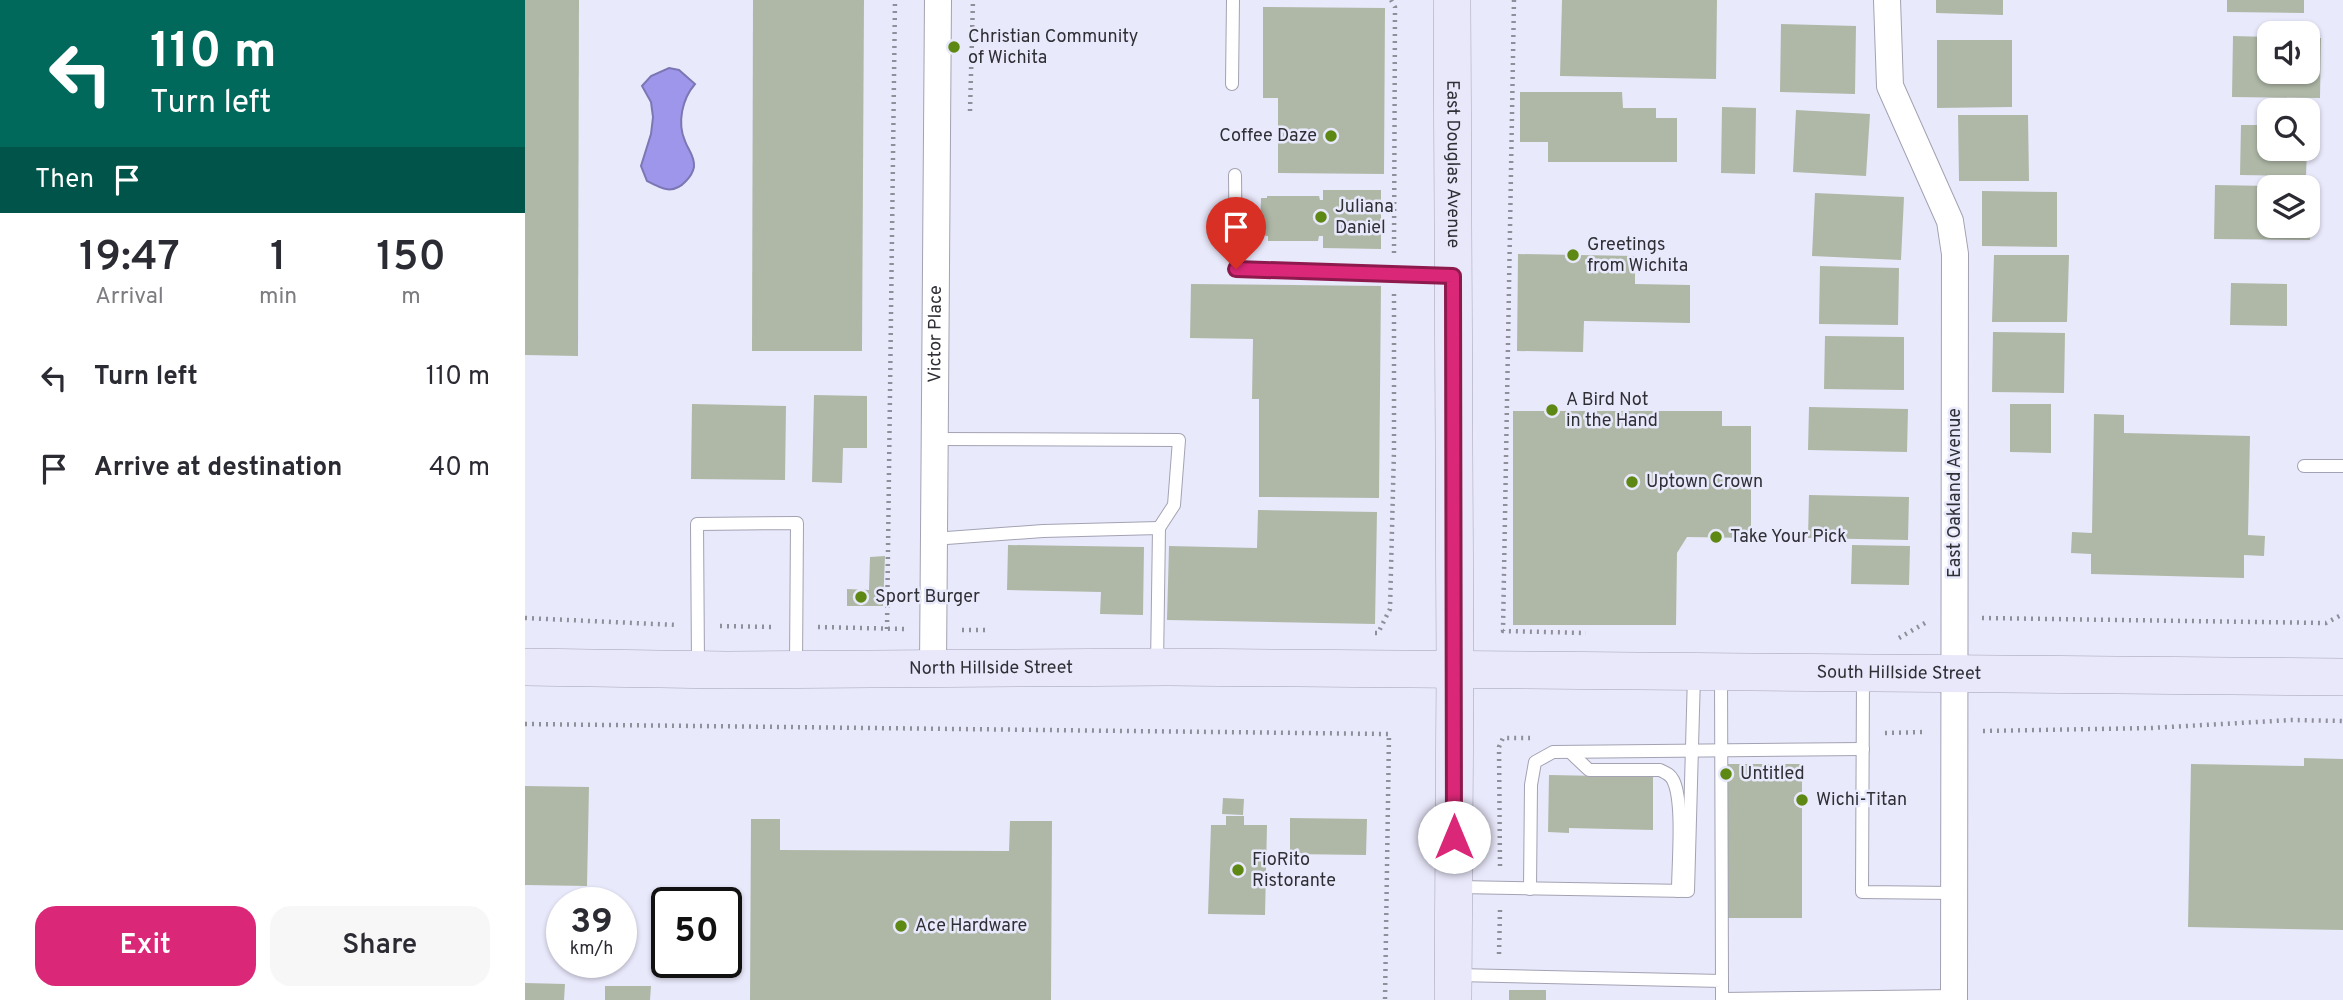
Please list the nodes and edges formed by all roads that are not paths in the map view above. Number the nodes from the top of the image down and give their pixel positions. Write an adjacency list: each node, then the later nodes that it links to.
1 (938, 0): 8 (street, Victor Place)
2 (1233, 0): 5 (lane)
3 (1452, 0): 7 (main road, East Douglas Avenue)
4 (1887, 0): 21 (street, East Oakland Avenue)
5 (1231, 84)
6 (1235, 176): 7 (lane)
7 (1453, 276): 18 (main road, East Douglas Avenue)
8 (935, 439): 11 (lane); 12 (street, Victor Place)
9 (2304, 466): 10 (lane)
10 (2343, 466)
11 (1159, 528): 12 (lane); 14 (lane)
12 (933, 539): 15 (street, Victor Place)
13 (525, 667): 16 (main road, North Hillside Street)
14 (1157, 667): 15 (main road, North Hillside Street); 18 (main road, North Hillside Street)
15 (933, 668): 17 (main road, North Hillside Street)
16 (698, 669): 17 (main road, North Hillside Street); 17 (lane)
17 (796, 669)
18 (1455, 670): 19 (main road, South Hillside Street); 27 (main road, East Douglas Avenue)
19 (1708, 672): 20 (main road, South Hillside Street); 24 (lane); 26 (lane)
20 (1863, 673): 21 (main road, South Hillside Street); 23 (lane)
21 (1954, 673): 22 (main road, South Hillside Street); 30 (street, East Oakland Avenue)
22 (2343, 677)
23 (1863, 749): 24 (lane); 30 (lane)
24 (1722, 750): 26 (lane); 31 (lane)
25 (1570, 752): 26 (lane); 28 (lane); 29 (lane)
26 (1692, 752): 29 (lane)
27 (1454, 887): 28 (lane); 32 (main road, East Douglas Avenue)
28 (1530, 889): 29 (lane)
29 (1678, 891)
30 (1954, 893): 33 (street, East Oakland Avenue)
31 (1722, 981): 32 (lane); 34 (lane)
32 (1453, 987)
33 (1954, 998): 34 (lane)
34 (1722, 999)

